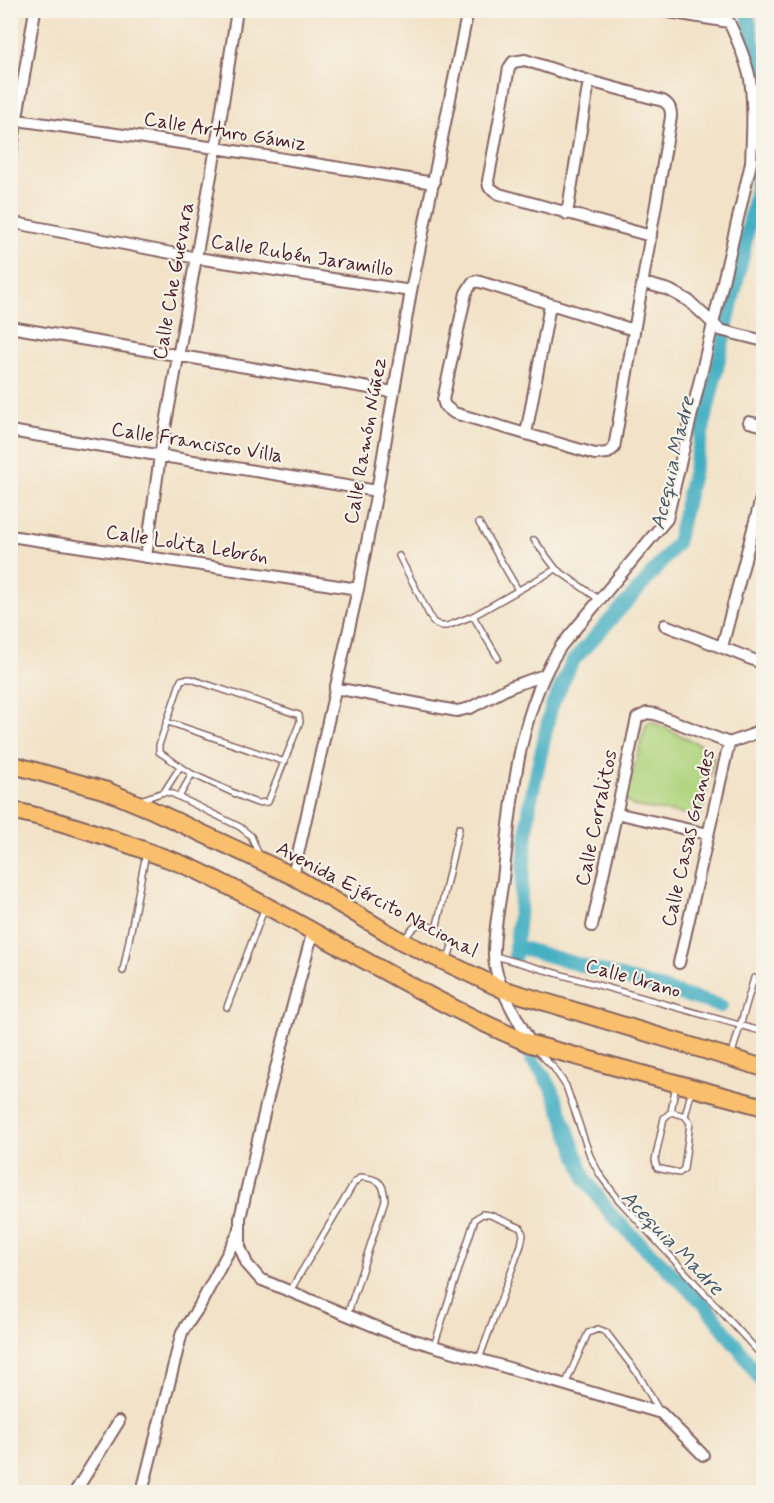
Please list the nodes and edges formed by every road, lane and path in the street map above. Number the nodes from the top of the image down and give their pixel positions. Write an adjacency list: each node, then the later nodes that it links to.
1 (35, 10): 6 (street)
2 (237, 10): 7 (street, Calle Che Guevara)
3 (468, 10): 9 (street, Calle Ramón Núñez)
4 (657, 10): 18 (street)
5 (589, 81): 10 (street); 10 (street); 12 (street)
6 (13, 119): 7 (street, Calle Arturo Gámiz); 8 (street)
7 (216, 148): 9 (street, Calle Arturo Gámiz); 13 (street, Calle Che Guevara)
8 (10, 159)
9 (434, 183): 15 (street, Calle Ramón Núñez)
10 (567, 213): 12 (street)
11 (10, 222): 13 (street, Calle Rubén Jaramillo)
12 (651, 236): 14 (street)
13 (197, 258): 15 (street, Calle Rubén Jaramillo); 21 (street, Calle Che Guevara)
14 (644, 283): 18 (street); 19 (street)
15 (411, 291): 22 (street, Calle Ramón Núñez)
16 (550, 305): 19 (street); 26 (street); 26 (street)
17 (10, 327): 21 (street)
18 (717, 328): 20 (street); 39 (street)
19 (634, 330): 26 (street)
20 (764, 341)
21 (178, 355): 22 (street); 27 (street, Calle Che Guevara)
22 (393, 392): 29 (street, Calle Ramón Núñez)
23 (749, 422): 24 (street)
24 (764, 426)
25 (10, 431): 27 (street, Calle Francisco Villa)
26 (526, 434)
27 (160, 456): 29 (street, Calle Francisco Villa); 35 (street, Calle Che Guevara)
28 (764, 487): 30 (street)
29 (377, 491): 37 (street, Calle Ramón Núñez)
30 (761, 508): 42 (street)
31 (479, 523): 38 (lane)
32 (10, 536): 35 (street, Calle Lolita Lebrón)
33 (534, 540): 36 (lane)
34 (399, 556): 40 (lane)
35 (146, 557): 37 (street, Calle Lolita Lebrón)
36 (556, 569): 38 (lane); 39 (lane)
37 (358, 589): 46 (street, Calle Ramón Núñez)
38 (518, 590): 40 (lane)
39 (600, 600): 45 (street)
40 (473, 616): 43 (lane)
41 (664, 625): 42 (street)
42 (722, 647): 44 (street)
43 (498, 658)
44 (764, 664)
45 (544, 675): 46 (street); 71 (street)
46 (335, 688): 65 (street, Calle Ramón Núñez)
47 (168, 722): 52 (lane); 52 (lane); 54 (lane)
48 (764, 726): 49 (street, Calle Casas Grandes)
49 (751, 735): 50 (street, Calle Casas Grandes); 51 (street, Calle Casas Grandes)
50 (764, 736)
51 (729, 743): 60 (street, Calle Corralitos); 62 (street, Calle Casas Grandes)
52 (285, 762): 55 (lane)
53 (10, 764): 58 (main road, Avenida Ejército Nacional)
54 (180, 767): 55 (lane); 56 (lane)
55 (192, 774): 57 (lane)
56 (164, 792): 57 (lane); 58 (lane)
57 (179, 797): 64 (lane)
58 (133, 802): 64 (main road, Avenida Ejército Nacional)
59 (10, 810): 63 (main road)
60 (616, 813): 62 (street); 67 (street, Calle Corralitos)
61 (459, 828): 68 (lane)
62 (708, 834): 73 (street, Calle Casas Grandes)
63 (146, 851): 66 (main road); 74 (lane)
64 (262, 862): 65 (main road, Avenida Ejército Nacional)
65 (292, 876): 70 (main road, Avenida Ejército Nacional)
66 (265, 905): 69 (main road); 77 (lane)
67 (592, 926)
68 (436, 930): 70 (lane); 72 (lane)
69 (313, 931): 80 (main road); 87 (street)
70 (403, 942): 72 (main road, Avenida Ejército Nacional)
71 (494, 956): 76 (street); 78 (lane, Calle Urano)
72 (447, 963): 76 (main road, Avenida Ejército Nacional)
73 (680, 963)
74 (123, 971)
75 (754, 978): 78 (lane)
76 (502, 989): 80 (street); 81 (main road, Avenida Ejército Nacional)
77 (227, 1007)
78 (741, 1025): 79 (lane, Calle Urano); 81 (lane)
79 (764, 1032)
80 (531, 1044): 83 (main road); 91 (lane)
81 (730, 1058): 82 (main road, Avenida Ejército Nacional)
82 (764, 1068)
83 (684, 1085): 84 (main road); 85 (lane); 86 (lane)
84 (764, 1107)
85 (671, 1112): 86 (lane); 86 (lane)
86 (685, 1116)
87 (240, 1230): 88 (street); 98 (street)
88 (290, 1293): 89 (street); 89 (lane)
89 (347, 1316): 90 (street)
90 (434, 1346): 92 (street); 92 (lane)
91 (764, 1358)
92 (479, 1360): 93 (street)
93 (565, 1385): 94 (street); 94 (lane)
94 (661, 1413): 96 (street)
95 (118, 1421): 97 (street)
96 (703, 1455)
97 (78, 1492)
98 (142, 1492)

